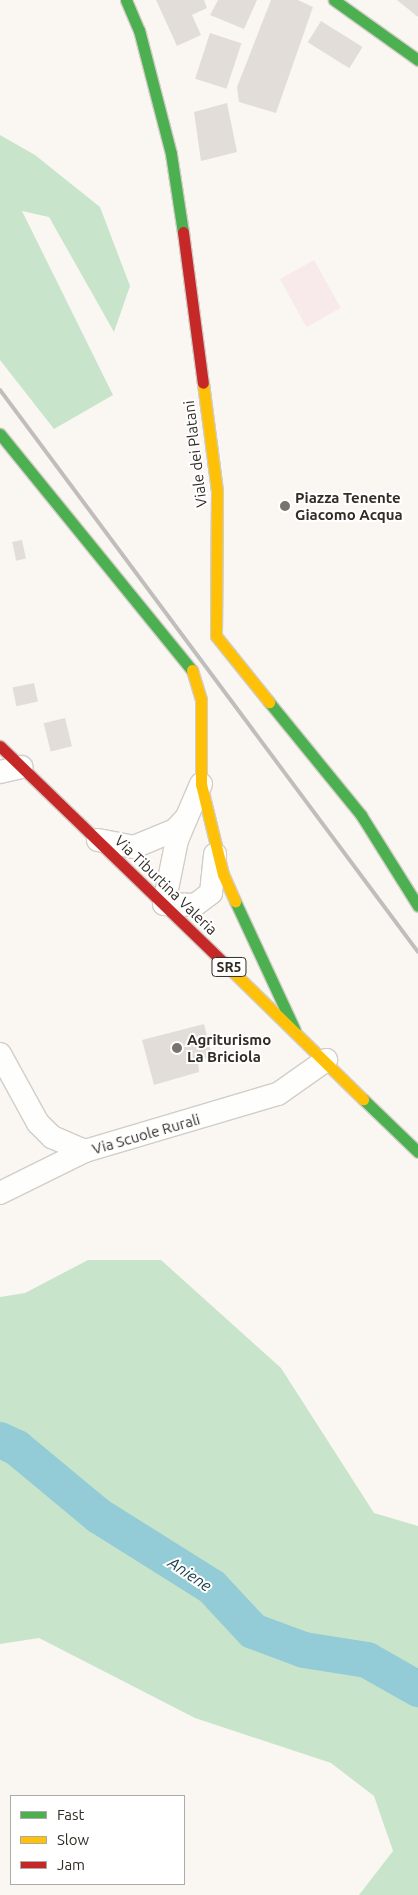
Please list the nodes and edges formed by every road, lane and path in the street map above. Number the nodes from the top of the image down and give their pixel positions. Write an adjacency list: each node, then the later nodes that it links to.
1 (126, 0): 13 (street, Viale dei Platani)
2 (334, 0): 3 (street)
3 (358, 7): 4 (street)
4 (418, 60)
5 (0, 434): 8 (street)
6 (0, 746): 7 (street, Via Tiburtina Valeria / SR5)
7 (10, 770): 10 (street, Via Tiburtina Valeria / SR5)
8 (201, 784): 9 (street); 11 (street)
9 (189, 815): 10 (street); 12 (street)
10 (98, 840): 12 (street, Via Tiburtina Valeria / SR5)
11 (215, 845): 12 (street); 14 (street)
12 (164, 904): 14 (street, Via Tiburtina Valeria / SR5)
13 (418, 906)
14 (295, 1030): 16 (street, Via Tiburtina Valeria / SR5)
15 (0, 1054): 17 (street, Via Scuole Rurali)
16 (326, 1060): 17 (street, Via Scuole Rurali); 18 (street, Via Tiburtina Valeria / SR5)
17 (85, 1151): 19 (street)
18 (418, 1152)
19 (0, 1194)

